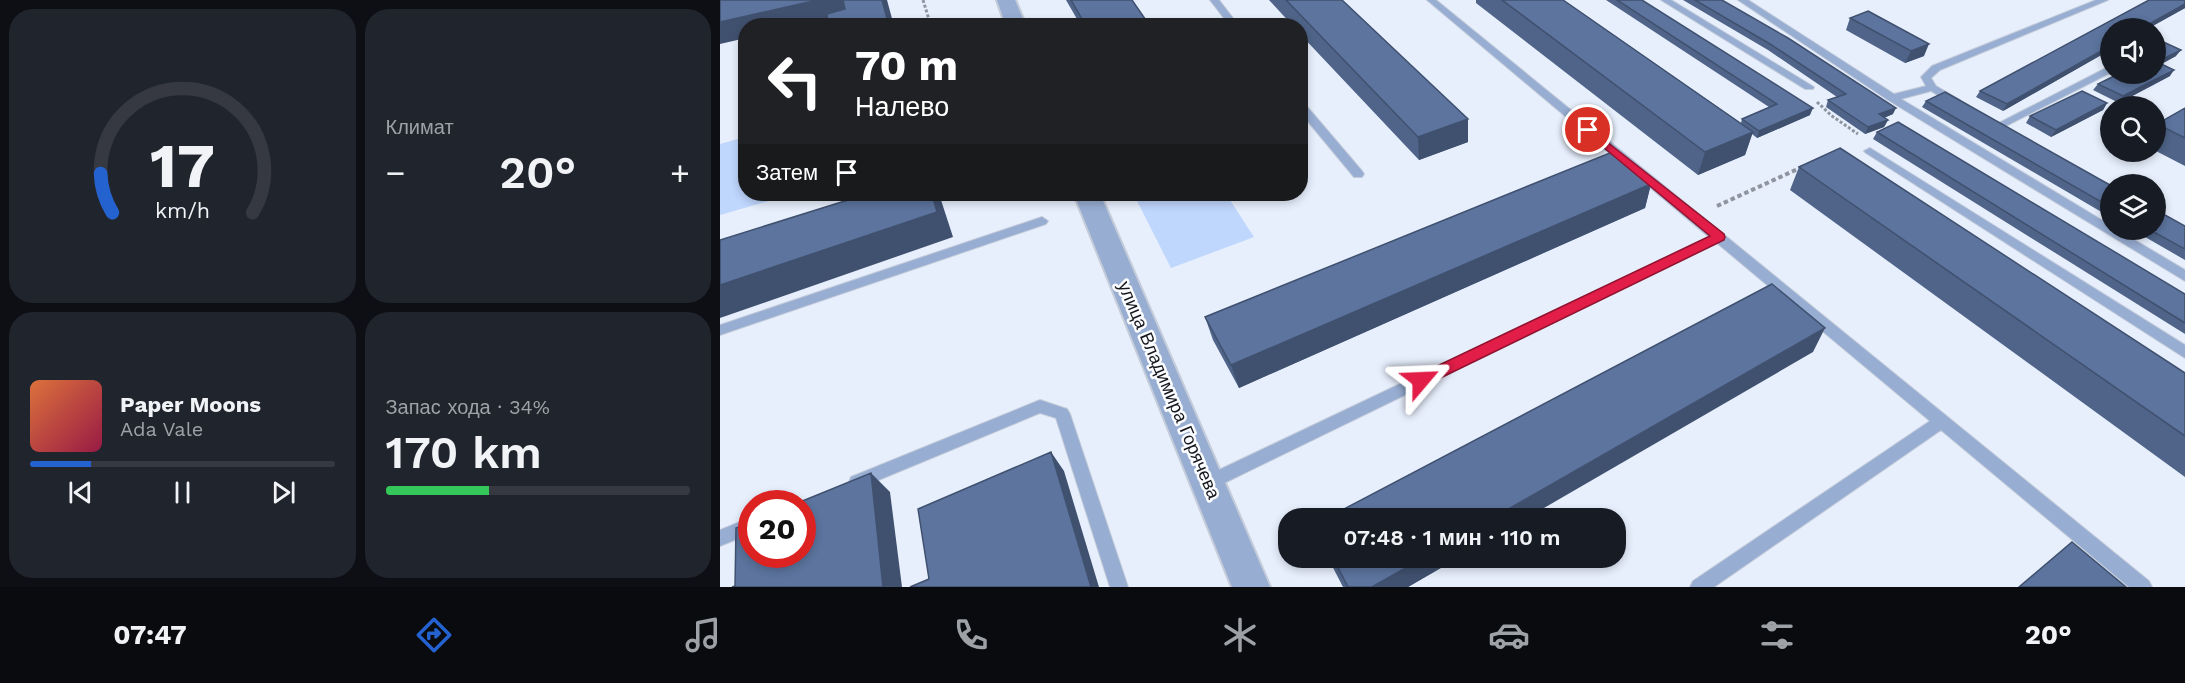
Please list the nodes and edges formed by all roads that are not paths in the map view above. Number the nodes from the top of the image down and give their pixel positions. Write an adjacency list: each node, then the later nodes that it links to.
1 (1006, 0): 7 (street)
2 (1214, 0): 8 (lane)
3 (1431, 0): 20 (lane)
4 (1665, 0): 10 (lane)
5 (1742, 0): 12 (lane)
6 (2104, 0): 11 (lane)
7 (1013, 18)
8 (1229, 18)
9 (2100, 74): 15 (lane)
10 (1809, 87)
11 (1932, 88): 12 (lane); 13 (lane)
12 (1892, 98): 21 (lane)
13 (1970, 110)
14 (1308, 115): 17 (lane)
15 (1998, 126)
16 (1870, 151): 23 (lane)
17 (1358, 174)
18 (1090, 201): 25 (street, улица Владимира Горячева)
19 (1042, 221): 22 (lane)
20 (1719, 237): 24 (lane); 25 (lane)
21 (2185, 276)
22 (720, 330)
23 (2185, 352)
24 (1942, 421): 31 (lane); 32 (lane)
25 (1208, 483): 29 (street, улица Владимира Горячева)
26 (846, 487): 30 (lane)
27 (738, 531): 28 (lane)
28 (720, 538)
29 (1246, 585)
30 (1119, 587)
31 (1699, 587)
32 (2143, 587)

